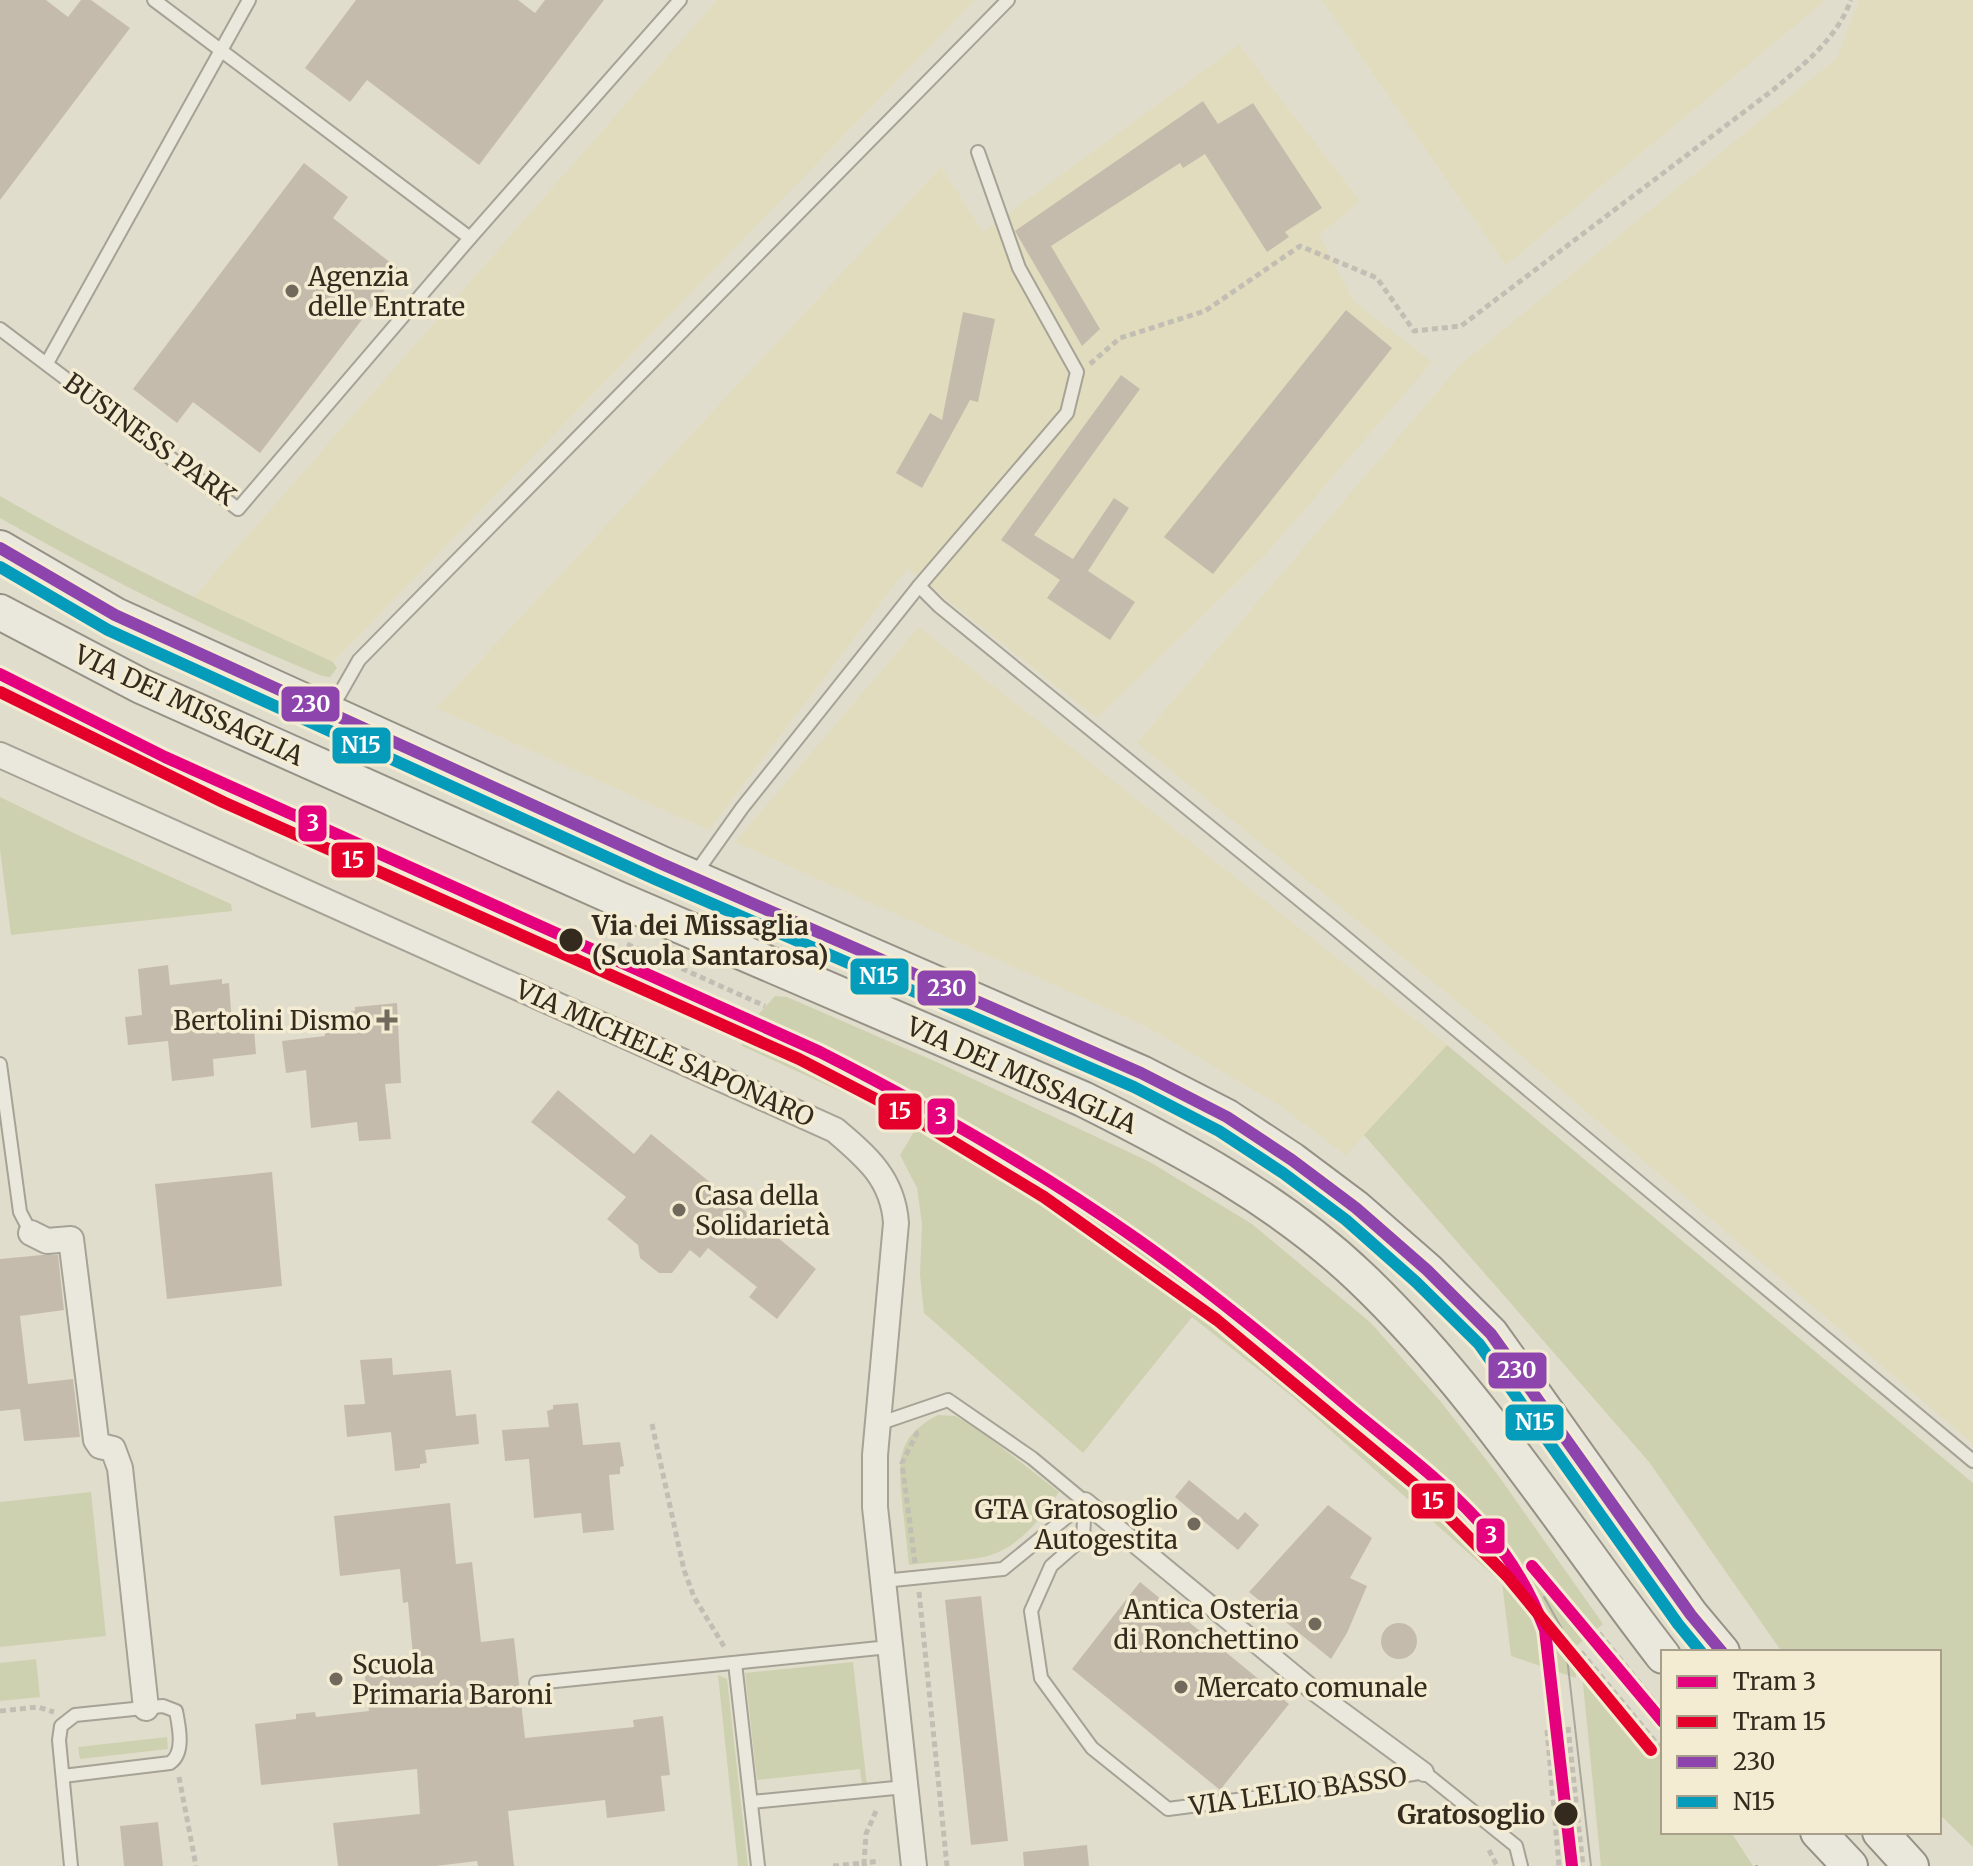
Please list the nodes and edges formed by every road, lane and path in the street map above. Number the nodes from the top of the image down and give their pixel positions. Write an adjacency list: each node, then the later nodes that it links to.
1 (154, 0): 6 (lane)
2 (249, 0): 6 (lane, BUSINESS PARK)
3 (680, 0): 8 (lane, BUSINESS PARK)
4 (1008, 0): 15 (lane)
5 (1851, 0): 11 (path)
6 (220, 51): 8 (lane); 10 (lane, BUSINESS PARK)
7 (978, 152): 11 (lane)
8 (470, 238): 10 (lane, BUSINESS PARK)
9 (0, 329): 10 (lane, BUSINESS PARK)
10 (47, 363)
11 (1077, 372): 13 (lane)
12 (0, 548): 15 (main road, VIA DEI MISSAGLIA)
13 (919, 586): 17 (lane); 27 (lane)
14 (0, 612): 36 (main road, VIA DEI MISSAGLIA)
15 (329, 713): 17 (main road, VIA DEI MISSAGLIA)
16 (0, 755): 25 (street, VIA MICHELE SAPONARO)
17 (693, 878): 33 (main road, VIA DEI MISSAGLIA)
18 (493, 911): 20 (path)
19 (627, 944): 21 (path)
20 (617, 967)
21 (765, 1006)
22 (0, 1064): 23 (lane)
23 (31, 1233): 39 (street)
24 (652, 1424): 34 (path)
25 (878, 1424): 28 (lane, VIA LELIO BASSO); 30 (street, VIA MICHELE SAPONARO)
26 (929, 1425): 29 (path)
27 (1973, 1461)
28 (1085, 1502): 29 (lane); 47 (street, VIA LELIO BASSO); 47 (lane, VIA LELIO BASSO)
29 (917, 1576): 30 (lane); 62 (path)
30 (883, 1581): 32 (street, VIA MICHELE SAPONARO)
31 (1599, 1633): 40 (path)
32 (889, 1647): 37 (lane); 49 (street, VIA MICHELE SAPONARO)
33 (1720, 1650)
34 (728, 1652)
35 (1581, 1652): 45 (path)
36 (1661, 1653)
37 (735, 1663): 38 (lane); 50 (lane)
38 (536, 1683)
39 (146, 1708): 42 (lane); 46 (lane)
40 (1661, 1710)
41 (0, 1711): 42 (path)
42 (65, 1722): 48 (lane)
43 (1568, 1727): 66 (path)
44 (1547, 1730): 65 (path)
45 (1661, 1749)
46 (170, 1763): 48 (lane); 58 (path)
47 (1424, 1772): 64 (lane, VIA LELIO BASSO)
48 (63, 1776): 57 (lane)
49 (905, 1787): 50 (lane); 61 (street, VIA MICHELE SAPONARO)
50 (751, 1802): 59 (lane)
51 (876, 1811): 56 (path)
52 (1820, 1834): 67 (main road)
53 (1882, 1834): 68 (main road)
54 (1482, 1840): 63 (path)
55 (880, 1861): 56 (path)
56 (865, 1864): 60 (path)
57 (71, 1866)
58 (196, 1866)
59 (758, 1866)
60 (833, 1866)
61 (914, 1866)
62 (947, 1866)
63 (1497, 1866)
64 (1521, 1866)
65 (1559, 1866)
66 (1583, 1866)
67 (1850, 1866)
68 (1911, 1866)

